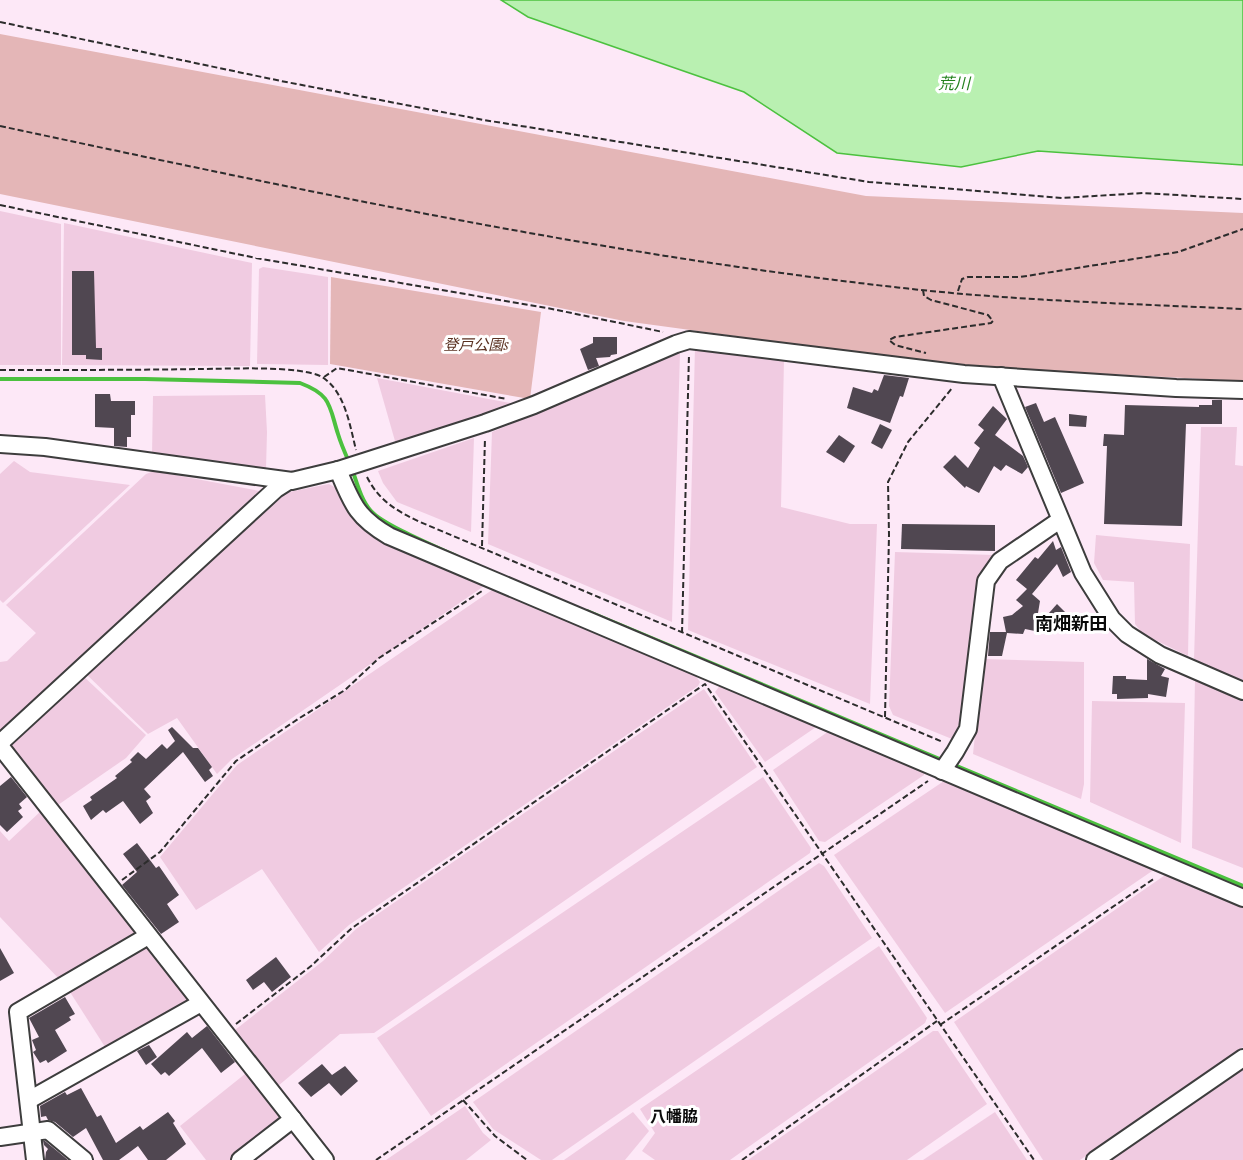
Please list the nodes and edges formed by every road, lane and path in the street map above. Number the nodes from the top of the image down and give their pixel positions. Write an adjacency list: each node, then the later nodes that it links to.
1 (0, 22): 3 (path)
2 (0, 126): 6 (path)
3 (1243, 199)
4 (0, 205): 9 (path)
5 (1243, 229): 7 (path)
6 (922, 290): 7 (path); 10 (path)
7 (957, 292): 8 (path)
8 (1243, 309)
9 (689, 340): 12 (street); 17 (street); 25 (path)
10 (930, 354)
11 (0, 370): 14 (path)
12 (964, 374): 13 (street); 27 (path)
13 (1001, 376): 15 (street); 22 (street)
14 (323, 377): 16 (path); 19 (path)
15 (1243, 390)
16 (508, 399)
17 (485, 423): 19 (street); 23 (path)
18 (0, 444): 21 (street)
19 (360, 462): 20 (street); 23 (path)
20 (338, 470): 21 (street); 24 (street)
21 (287, 482): 28 (street)
22 (1060, 520): 26 (street); 29 (street)
23 (482, 546): 25 (path)
24 (496, 582): 29 (street); 32 (path)
25 (682, 633): 27 (path)
26 (1243, 691)
27 (885, 717): 29 (path)
28 (0, 745): 32 (street)
29 (950, 759): 30 (path); 31 (street)
30 (822, 854): 36 (path); 38 (path); 41 (path)
31 (1170, 868): 33 (street); 37 (path)
32 (110, 889): 34 (street)
33 (1243, 898)
34 (148, 936): 35 (street); 40 (street)
35 (201, 1003): 38 (street); 40 (street)
36 (938, 1021): 37 (path); 51 (path)
37 (940, 1025): 52 (path)
38 (225, 1032): 42 (street)
39 (1243, 1058): 53 (street)
40 (29, 1100): 43 (street)
41 (463, 1100): 49 (path); 50 (path)
42 (293, 1119): 47 (street); 48 (street)
43 (32, 1131): 44 (street); 45 (street); 46 (street)
44 (0, 1137)
45 (35, 1160)
46 (84, 1160)
47 (240, 1160)
48 (325, 1160)
49 (376, 1160)
50 (527, 1160)
51 (742, 1160)
52 (1034, 1160)
53 (1095, 1160)

